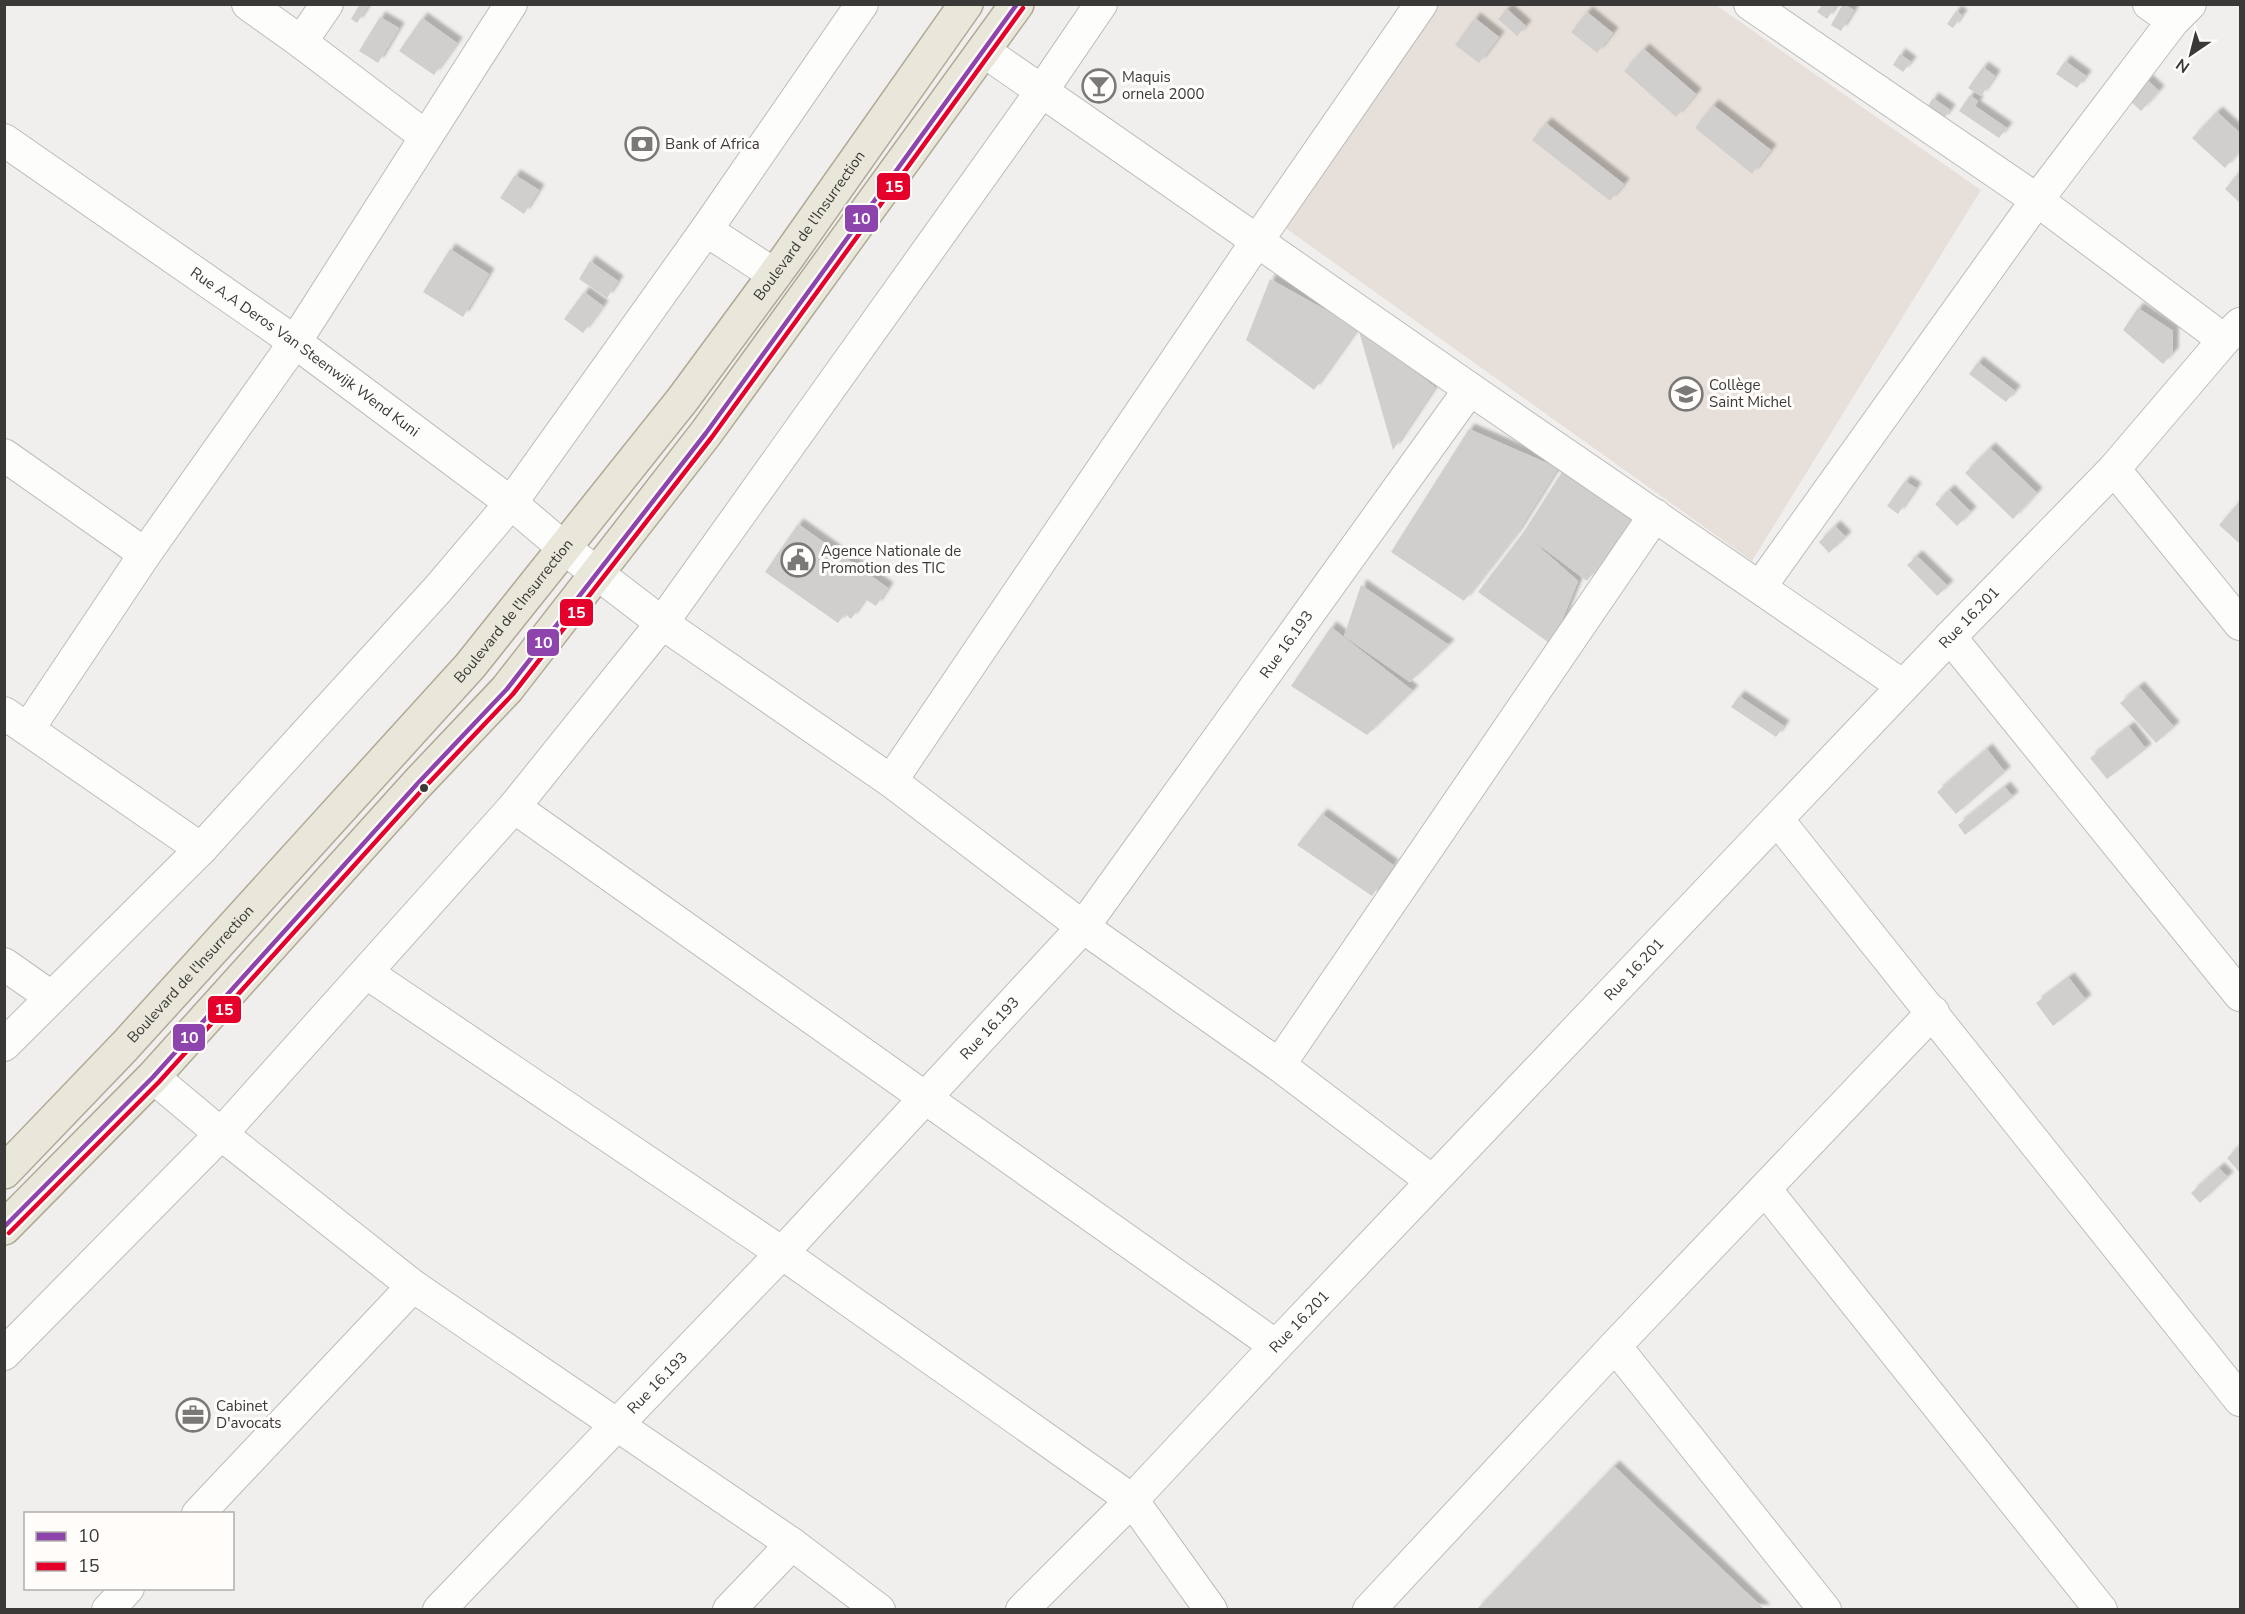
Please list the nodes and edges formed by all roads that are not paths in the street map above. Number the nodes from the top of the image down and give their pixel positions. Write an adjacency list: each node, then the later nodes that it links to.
1 (248, 4): 12 (street)
2 (300, 4): 12 (street)
3 (327, 4): 12 (street)
4 (512, 4): 15 (street)
5 (862, 4): 18 (street)
6 (966, 4): 20 (main road, Boulevard de l'Insurrection)
7 (1017, 4): 13 (main road)
8 (1101, 4): 14 (street)
9 (1421, 4): 19 (street)
10 (1750, 4): 17 (street)
11 (2171, 10): 17 (street)
12 (301, 42): 15 (street)
13 (984, 51): 14 (street); 30 (main road)
14 (1041, 92): 19 (street); 32 (street)
15 (425, 136): 22 (street)
16 (4, 140): 22 (street, Rue A.A Deros Van Steenwijk Wend Kuni)
17 (2037, 200): 21 (street); 31 (street)
18 (706, 230): 20 (street); 26 (street)
19 (1257, 241): 23 (street); 37 (street)
20 (776, 275): 28 (main road, Boulevard de l'Insurrection)
21 (2232, 332): 25 (street, Rue 16.201)
22 (296, 342): 26 (street, Rue A.A Deros Van Steenwijk Wend Kuni); 29 (street)
23 (1470, 389): 27 (street); 41 (street, Rue 16.193)
24 (4, 455): 29 (street)
25 (2114, 469): 33 (street); 34 (street, Rue 16.201)
26 (511, 503): 28 (street, Rue A.A Deros Van Steenwijk Wend Kuni); 40 (street)
27 (1656, 515): 31 (street); 48 (street)
28 (564, 548): 30 (street, Rue A.A Deros Van Steenwijk Wend Kuni); 52 (main road, Boulevard de l'Insurrection)
29 (145, 554): 36 (street)
30 (598, 573): 32 (street, Rue A.A Deros Van Steenwijk Wend Kuni); 49 (main road)
31 (1760, 587): 35 (street)
32 (662, 623): 37 (street, Rue A.A Deros Van Steenwijk Wend Kuni); 38 (street)
33 (2241, 624)
34 (1950, 637): 35 (street, Rue 16.201); 44 (street)
35 (1904, 686): 39 (street, Rue 16.201)
36 (16, 721): 40 (street)
37 (891, 781): 41 (street, Rue A.A Deros Van Steenwijk Wend Kuni)
38 (514, 807): 43 (street); 50 (street)
39 (1777, 819): 46 (street); 53 (street, Rue 16.201)
40 (201, 849): 45 (street)
41 (1083, 927): 48 (street, Rue A.A Deros Van Steenwijk Wend Kuni); 50 (street, Rue 16.193)
42 (4, 964): 45 (street)
43 (367, 973): 51 (street); 56 (street)
44 (2241, 995)
45 (51, 997): 47 (street)
46 (1933, 1012): 54 (street); 61 (street)
47 (4, 1045)
48 (1279, 1065): 53 (street, Rue A.A Deros Van Steenwijk Wend Kuni)
49 (153, 1077): 51 (street); 55 (main road)
50 (926, 1098): 56 (street, Rue 16.193); 58 (street)
51 (221, 1134): 57 (street); 60 (street)
52 (4, 1172)
53 (1432, 1181): 58 (street, Rue 16.201)
54 (1765, 1189): 59 (street); 75 (street)
55 (4, 1228)
56 (782, 1253): 62 (street, Rue 16.193); 63 (street)
57 (413, 1286): 62 (street); 64 (street)
58 (1276, 1346): 63 (street, Rue 16.201)
59 (1615, 1346): 73 (street); 74 (street)
60 (4, 1353)
61 (2241, 1400)
62 (615, 1425): 65 (street); 68 (street, Rue 16.193)
63 (1132, 1500): 71 (street, Rue 16.201); 72 (street)
64 (200, 1512)
65 (792, 1544): 69 (street); 70 (street)
66 (126, 1590): 67 (street)
67 (108, 1610)
68 (439, 1610)
69 (729, 1610)
70 (879, 1610)
71 (1023, 1610)
72 (1211, 1610)
73 (1369, 1610)
74 (1825, 1610)
75 (2101, 1610)

